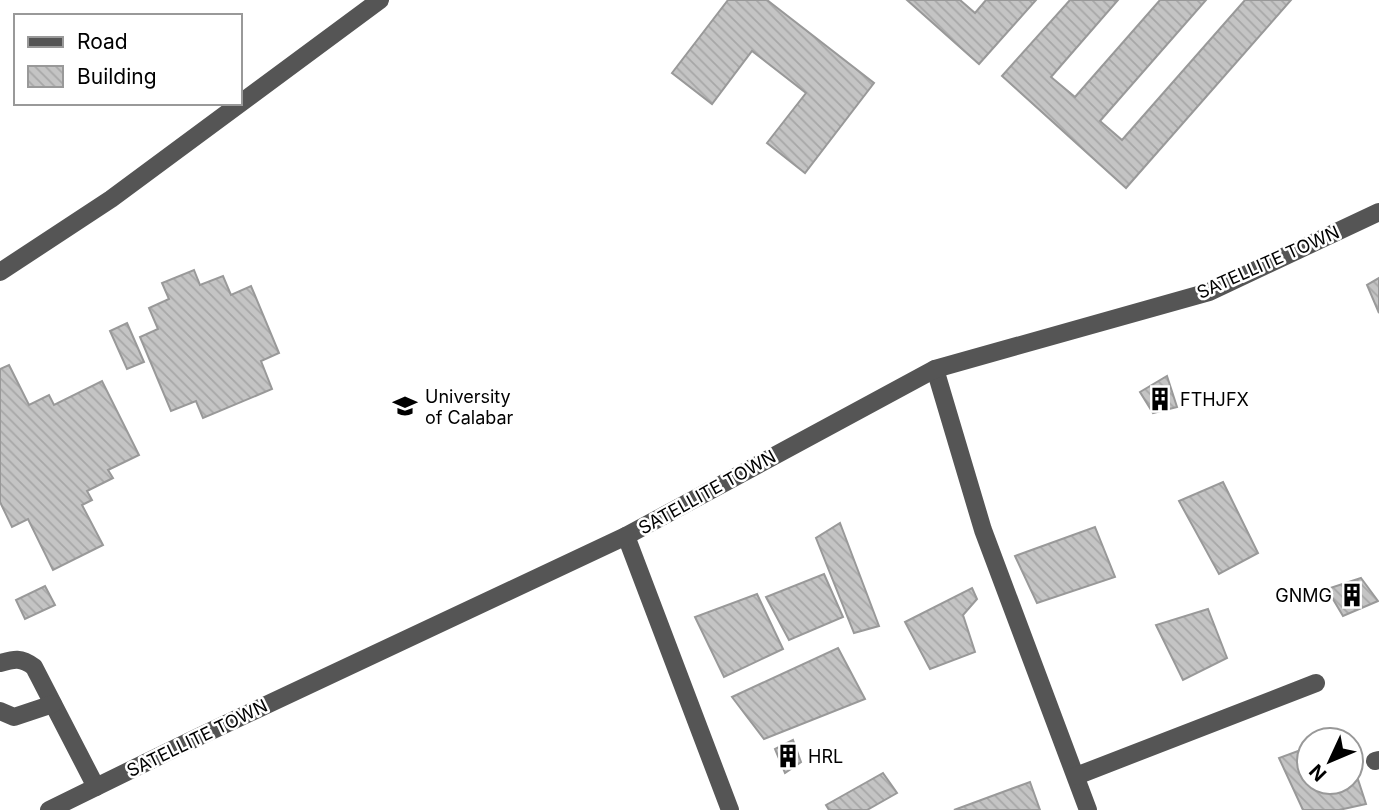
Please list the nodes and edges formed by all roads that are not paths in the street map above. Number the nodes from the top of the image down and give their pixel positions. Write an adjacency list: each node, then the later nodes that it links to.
1 (380, 0): 2 (street)
2 (242, 102)
3 (238, 105): 5 (street)
4 (1379, 212): 6 (street, SATELLITE TOWN)
5 (0, 272)
6 (935, 369): 7 (street, SATELLITE TOWN); 12 (street)
7 (626, 536): 13 (street, SATELLITE TOWN); 15 (street)
8 (0, 663): 10 (street)
9 (1316, 684): 12 (street)
10 (53, 704): 11 (street); 13 (street)
11 (0, 711)
12 (1076, 776): 16 (street)
13 (96, 787): 14 (street, SATELLITE TOWN)
14 (49, 810)
15 (730, 810)
16 (1088, 810)

